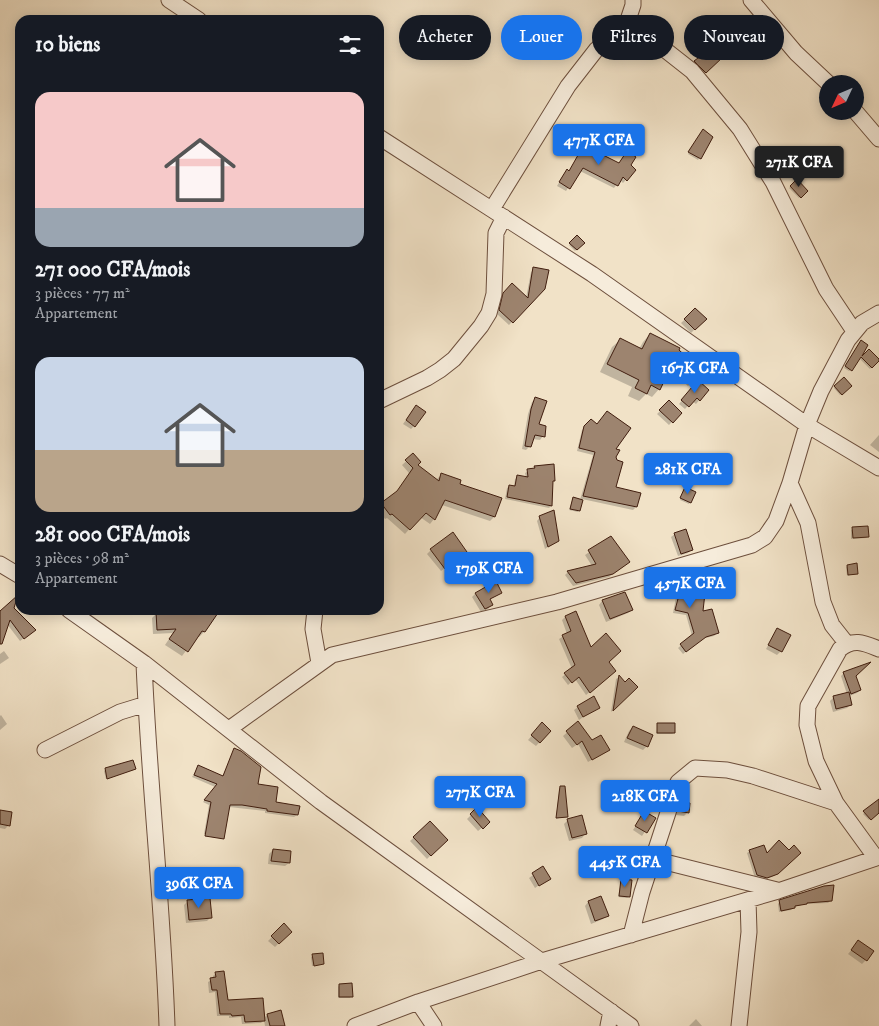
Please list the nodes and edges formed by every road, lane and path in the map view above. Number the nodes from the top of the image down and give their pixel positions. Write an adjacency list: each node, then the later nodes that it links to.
1 (169, 0): 4 (street)
2 (633, 0): 5 (street)
3 (751, 0): 8 (street)
4 (192, 15)
5 (630, 15)
6 (592, 55): 12 (street)
7 (674, 57): 14 (street)
8 (819, 75)
9 (863, 120): 10 (street)
10 (879, 139)
11 (384, 140): 12 (street)
12 (498, 213): 15 (street); 16 (street)
13 (879, 313): 14 (street)
14 (854, 331): 16 (street)
15 (384, 398)
16 (808, 425): 17 (street); 18 (street)
17 (879, 468)
18 (790, 483): 23 (street); 26 (street)
19 (0, 564): 20 (street)
20 (15, 573)
21 (76, 615): 25 (street)
22 (314, 615): 26 (street)
23 (847, 644): 24 (street); 30 (street)
24 (879, 650)
25 (144, 663): 27 (street); 28 (street)
26 (319, 663): 28 (street)
27 (146, 704): 29 (street); 39 (street)
28 (229, 729): 36 (street)
29 (45, 750)
30 (836, 803): 31 (street); 32 (street)
31 (878, 858): 33 (street)
32 (653, 859): 33 (street); 35 (street)
33 (778, 891): 34 (street)
34 (748, 900): 35 (street); 44 (street)
35 (630, 935): 36 (street)
36 (542, 961): 37 (street); 38 (street)
37 (418, 1002): 40 (street); 41 (street)
38 (611, 1010): 42 (street); 43 (street)
39 (167, 1026)
40 (356, 1026)
41 (434, 1026)
42 (608, 1026)
43 (631, 1026)
44 (738, 1026)

